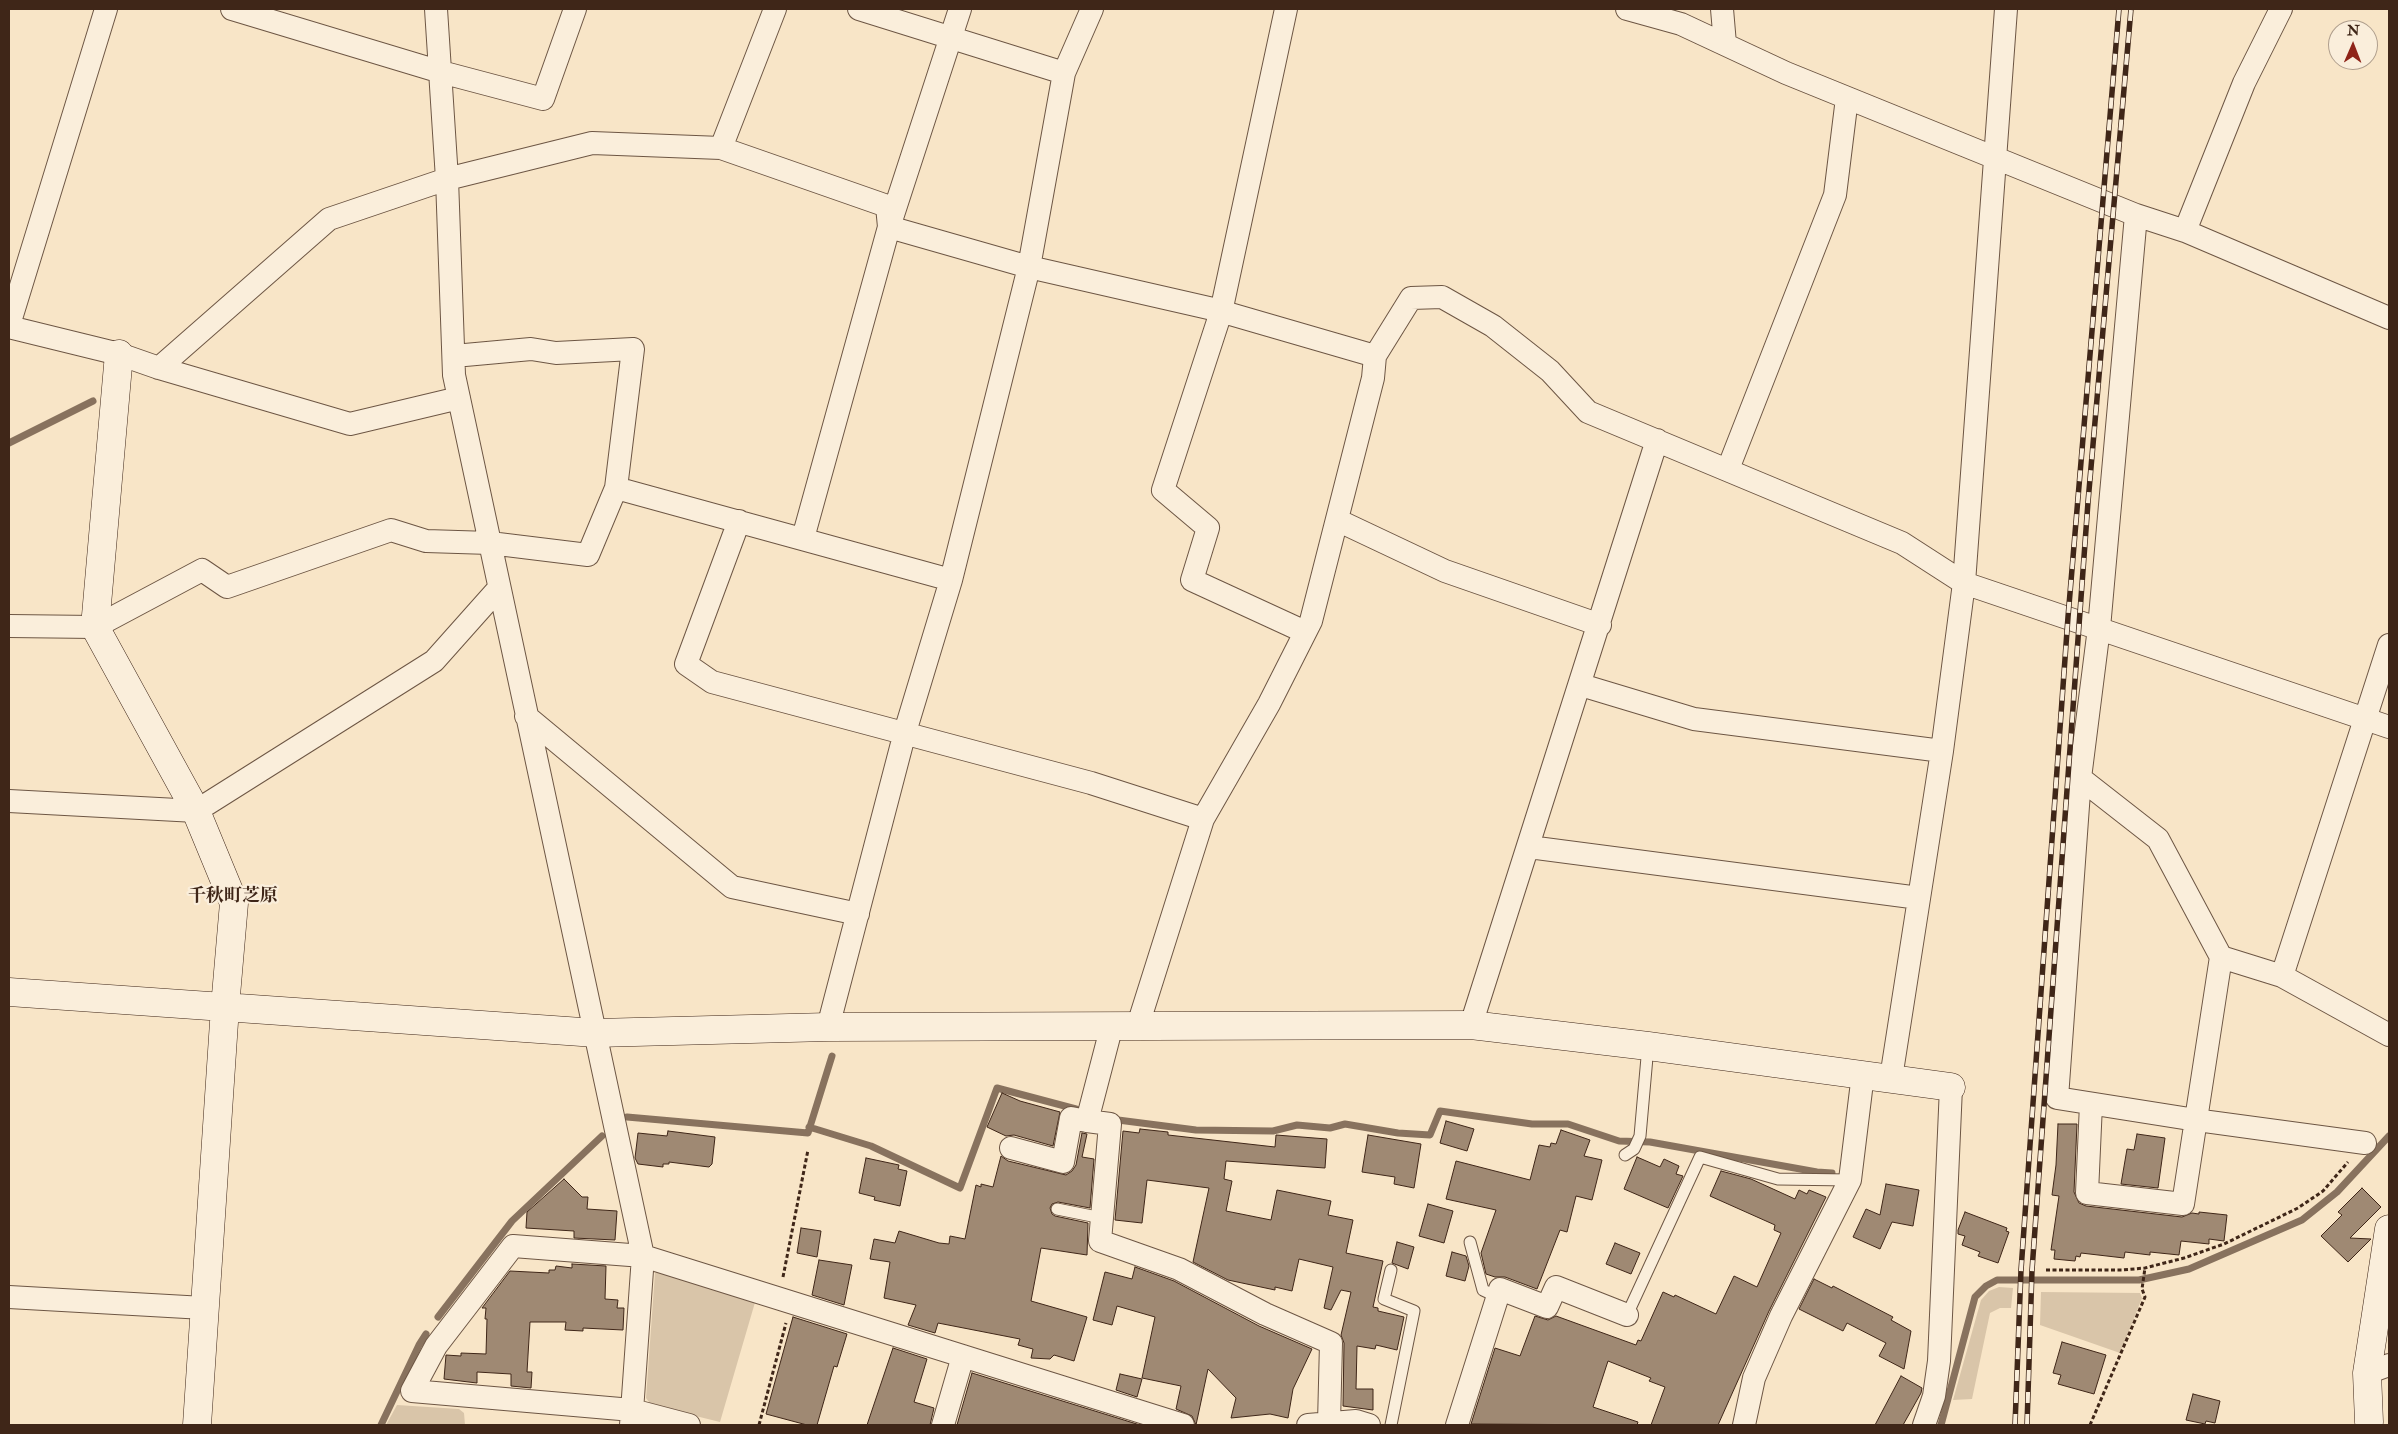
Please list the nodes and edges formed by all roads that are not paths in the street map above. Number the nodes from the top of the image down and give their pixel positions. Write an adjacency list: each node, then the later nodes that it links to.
1 (106, 9): 28 (street)
2 (232, 9): 16 (street)
3 (436, 9): 16 (street)
4 (575, 9): 16 (street)
5 (775, 9): 19 (street)
6 (860, 9): 14 (street)
7 (960, 9): 14 (street)
8 (1092, 9): 17 (street)
9 (1286, 9): 26 (street)
10 (1627, 9): 15 (street)
11 (1722, 9): 15 (street)
12 (2006, 9): 20 (street)
13 (2281, 9): 24 (street)
14 (949, 38): 17 (street); 23 (street)
15 (1725, 44): 18 (street)
16 (441, 72): 21 (street)
17 (1064, 73): 25 (street)
18 (1847, 98): 20 (street); 35 (street)
19 (721, 148): 21 (street); 23 (street)
20 (1994, 157): 22 (street); 42 (street)
21 (447, 179): 30 (street); 32 (street)
22 (2136, 215): 24 (street); 47 (street)
23 (889, 227): 25 (street); 39 (street)
24 (2185, 231): 27 (street)
25 (1029, 267): 26 (street); 41 (street)
26 (1221, 312): 31 (street); 48 (street)
27 (2389, 318)
28 (9, 326): 29 (street)
29 (119, 354): 32 (street); 46 (street)
30 (454, 356): 33 (street); 36 (street)
31 (1375, 356): 34 (street); 37 (street)
32 (159, 368): 33 (street)
33 (459, 398): 40 (street)
34 (1658, 440): 35 (street); 44 (street)
35 (1728, 469): 42 (street)
36 (616, 488): 38 (street); 40 (street)
37 (1337, 520): 44 (street); 48 (street)
38 (739, 521): 39 (street); 54 (street)
39 (804, 538): 41 (street)
40 (490, 543): 43 (street); 46 (street)
41 (950, 580): 54 (street)
42 (1964, 583): 47 (street); 55 (street)
43 (500, 588): 51 (street); 58 (street)
44 (1600, 625): 50 (street)
45 (9, 626): 46 (street)
46 (95, 627): 58 (street)
47 (2099, 628): 52 (street); 56 (street)
48 (1305, 632): 59 (street)
49 (2389, 645): 52 (street)
50 (1581, 685): 55 (street); 60 (street)
51 (526, 716): 62 (street); 70 (street)
52 (2364, 719): 53 (street); 64 (street)
53 (2389, 727)
54 (905, 732): 59 (street); 62 (street)
55 (1942, 752): 61 (street)
56 (2080, 778): 63 (street); 76 (street)
57 (9, 801): 58 (street)
58 (196, 811): 66 (street)
59 (1203, 819): 67 (street)
60 (1529, 847): 61 (street); 68 (street)
61 (1919, 898): 74 (street)
62 (858, 914): 69 (street)
63 (2221, 957): 64 (street); 77 (street)
64 (2282, 976): 71 (street)
65 (9, 992): 66 (street)
66 (224, 1007): 70 (street); 91 (street)
67 (1125, 1025): 68 (street); 69 (street); 78 (street)
68 (1471, 1025): 72 (street)
69 (828, 1027): 70 (street)
70 (596, 1034): 87 (street)
71 (2389, 1035)
72 (1648, 1046): 73 (street); 81 (lane)
73 (1862, 1074): 74 (street); 82 (street)
74 (1891, 1078): 75 (street)
75 (1951, 1086): 106 (street)
76 (2091, 1104): 77 (street); 77 (street)
77 (2196, 1120): 79 (street)
78 (1086, 1121): 80 (street); 84 (street)
79 (2365, 1143)
80 (1011, 1148)
81 (1629, 1152)
82 (1850, 1180): 92 (lane); 105 (street)
83 (1057, 1209): 84 (lane)
84 (1102, 1218): 97 (street)
85 (2389, 1229): 94 (street)
86 (1470, 1242): 90 (lane)
87 (642, 1256): 93 (street); 95 (street); 95 (street)
88 (1391, 1270): 103 (lane)
89 (9, 1297): 91 (street)
90 (1498, 1297): 92 (street); 104 (street)
91 (204, 1308): 98 (street)
92 (1627, 1315)
93 (963, 1356): 100 (street); 101 (street)
94 (2378, 1369): 96 (street)
95 (632, 1418): 99 (street)
96 (2370, 1423)
97 (1318, 1424): 102 (street)
98 (197, 1425)
99 (689, 1425)
100 (943, 1425)
101 (1183, 1425)
102 (1369, 1425)
103 (1391, 1425)
104 (1457, 1425)
105 (1744, 1425)
106 (1924, 1425)

